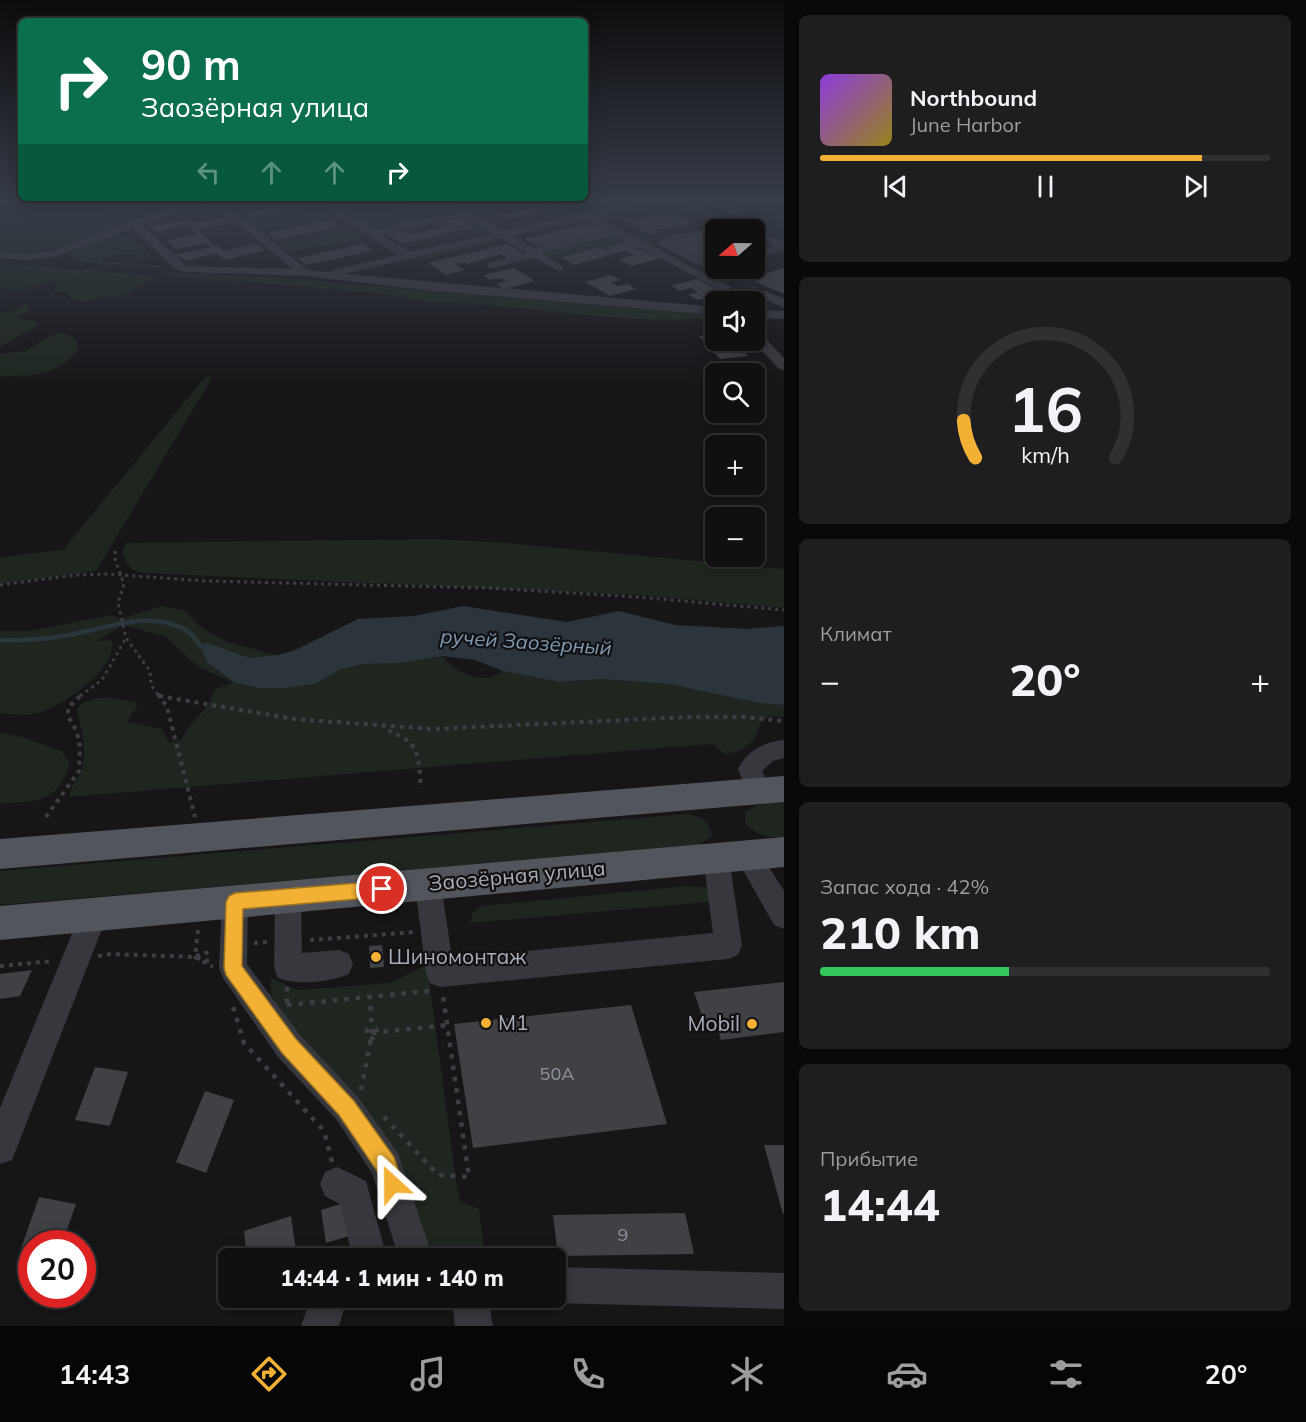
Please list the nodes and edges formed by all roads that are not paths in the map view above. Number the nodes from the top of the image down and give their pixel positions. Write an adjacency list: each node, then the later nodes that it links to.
1 (174, 262): 10 (street)
2 (291, 262): 10 (street)
3 (363, 262): 10 (street)
4 (374, 262): 11 (street)
5 (503, 262): 8 (street)
6 (548, 262): 9 (street)
7 (677, 262): 12 (street)
8 (492, 265)
9 (559, 268)
10 (305, 273): 11 (street)
11 (319, 276): 15 (street)
12 (725, 287)
13 (766, 295): 14 (street)
14 (784, 304)
15 (705, 310)
16 (784, 315): 17 (street)
17 (765, 316)
18 (765, 346): 20 (street)
19 (755, 358): 20 (street)
20 (780, 361)
21 (784, 749): 22 (street)
22 (771, 791): 24 (main road)
23 (784, 852): 25 (main road, Заозёрная улица)
24 (0, 855)
25 (748, 856): 26 (main road, Заозёрная улица); 31 (street)
26 (716, 858): 27 (main road, Заозёрная улица); 27 (street)
27 (428, 885): 28 (main road, Заозёрная улица)
28 (288, 897): 29 (main road, Заозёрная улица); 33 (street)
29 (235, 902): 30 (main road, Заозёрная улица); 37 (street)
30 (93, 915): 32 (main road, Заозёрная улица); 34 (street)
31 (784, 915)
32 (0, 923)
33 (339, 964)
34 (0, 1148)
35 (337, 1184): 36 (street)
36 (368, 1248)
37 (413, 1248)
38 (566, 1285): 39 (street)
39 (784, 1291)
40 (326, 1308): 42 (street)
41 (471, 1308): 43 (street)
42 (320, 1326)
43 (474, 1326)

